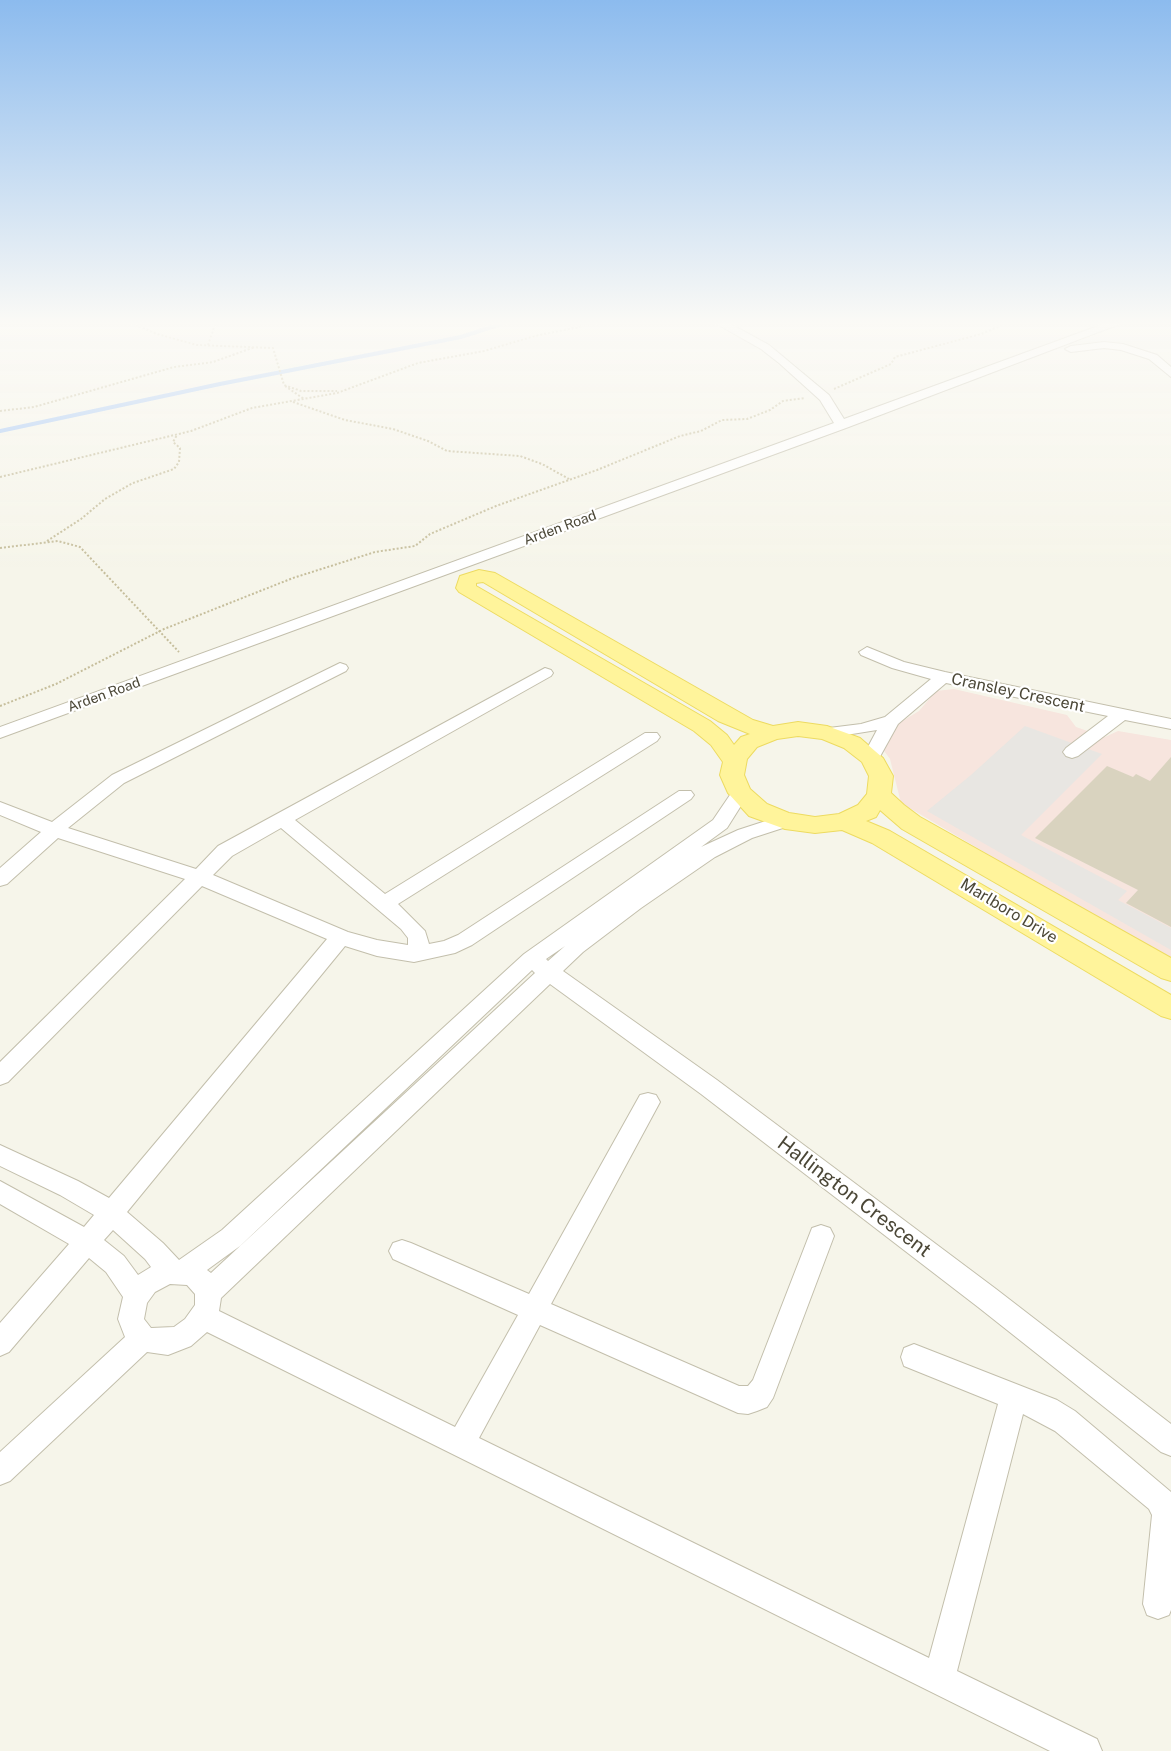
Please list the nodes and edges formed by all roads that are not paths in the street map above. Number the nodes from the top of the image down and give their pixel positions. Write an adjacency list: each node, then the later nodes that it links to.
1 (827, 404): 3 (street)
2 (899, 404): 3 (street, Arden Road)
3 (842, 425): 11 (street, Arden Road)
4 (867, 652): 7 (street, Cransley Crescent)
5 (340, 668): 25 (street)
6 (545, 672): 22 (street)
7 (943, 677): 8 (street, Cransley Crescent); 9 (street)
8 (1120, 715): 10 (street, Cransley Crescent); 15 (street)
9 (891, 721): 13 (street); 16 (street)
10 (1171, 724)
11 (0, 733)
12 (772, 733): 13 (main road); 17 (main road); 17 (main road)
13 (826, 733): 16 (main road)
14 (651, 737): 28 (street)
15 (1072, 752)
16 (871, 758): 20 (main road)
17 (735, 762): 18 (main road)
18 (740, 794): 23 (main road); 31 (street)
19 (685, 795): 30 (street)
20 (879, 795): 24 (main road); 32 (main road, Marlboro Drive)
21 (0, 808): 25 (street)
22 (283, 820): 26 (street); 28 (street)
23 (784, 821): 24 (main road); 31 (street)
24 (844, 822): 33 (main road, Marlboro Drive)
25 (57, 831): 26 (street); 27 (street)
26 (200, 877): 29 (street); 34 (street)
27 (0, 879)
28 (385, 903): 30 (street)
29 (341, 937): 30 (street); 38 (street)
30 (414, 954)
31 (541, 965): 42 (street); 44 (street); 50 (street, Hallington Crescent)
32 (1171, 971)
33 (1171, 1008)
34 (0, 1076)
35 (648, 1102): 45 (street)
36 (0, 1155): 38 (street)
37 (0, 1192): 40 (street)
38 (111, 1214): 40 (street); 42 (street)
39 (821, 1236): 45 (street)
40 (87, 1241): 43 (street); 47 (street)
41 (402, 1251): 45 (street)
42 (177, 1272): 43 (street); 44 (street)
43 (137, 1295): 46 (street)
44 (205, 1305): 46 (street); 51 (street)
45 (534, 1309): 51 (street)
46 (143, 1338): 52 (street)
47 (0, 1343)
48 (914, 1357): 49 (street)
49 (1014, 1397): 53 (street); 54 (street)
50 (1171, 1442)
51 (461, 1444): 54 (street)
52 (0, 1472)
53 (1158, 1604)
54 (939, 1679): 55 (street)
55 (1085, 1751)

